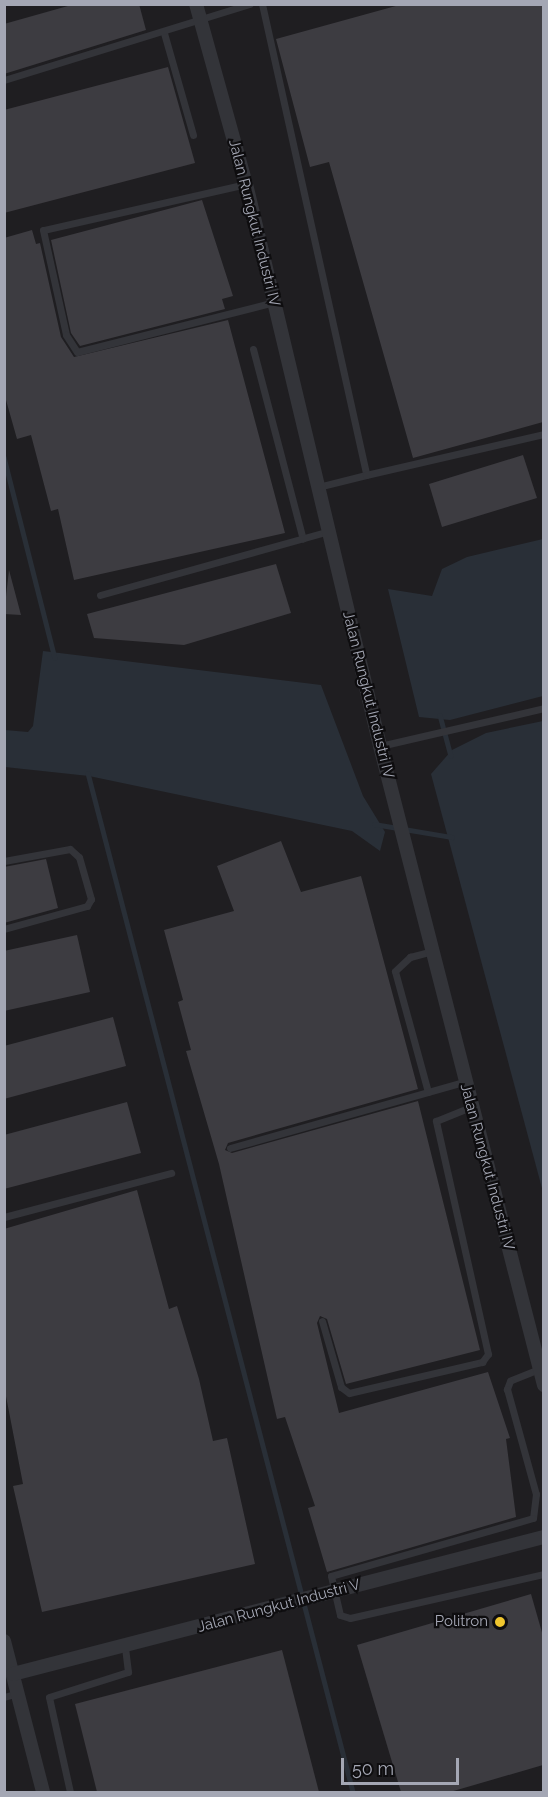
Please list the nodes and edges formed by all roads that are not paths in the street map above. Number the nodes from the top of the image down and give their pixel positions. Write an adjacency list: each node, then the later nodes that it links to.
1 (196, 4): 5 (street, Jalan Rungkut Industri IV)
2 (250, 4): 4 (lane)
3 (262, 4): 13 (lane)
4 (235, 7): 5 (lane)
5 (201, 22): 6 (lane); 9 (street, Jalan Rungkut Industri IV)
6 (164, 33): 7 (lane); 8 (lane)
7 (4, 80)
8 (193, 135)
9 (246, 184): 10 (street, Jalan Rungkut Industri IV); 10 (lane)
10 (274, 302): 14 (street, Jalan Rungkut Industri IV)
11 (254, 349): 16 (lane)
12 (543, 434): 13 (lane)
13 (366, 475): 14 (lane)
14 (318, 487): 15 (street, Jalan Rungkut Industri IV)
15 (329, 531): 16 (lane); 19 (street, Jalan Rungkut Industri IV)
16 (303, 539): 17 (lane)
17 (100, 595)
18 (543, 708): 19 (lane)
19 (380, 746): 22 (street, Jalan Rungkut Industri IV)
20 (4, 861): 21 (lane)
21 (4, 929)
22 (432, 951): 23 (street, Jalan Rungkut Industri IV); 24 (lane)
23 (465, 1082): 24 (lane); 25 (street, Jalan Rungkut Industri IV)
24 (428, 1092): 26 (lane)
25 (471, 1107): 29 (lane); 30 (street, Jalan Rungkut Industri IV)
26 (230, 1148)
27 (171, 1173): 28 (lane)
28 (4, 1217)
29 (322, 1322)
30 (539, 1369): 31 (street, Jalan Rungkut Industri IV); 34 (lane)
31 (543, 1385)
32 (543, 1536): 34 (street, Jalan Rungkut Industri V)
33 (543, 1574): 34 (lane)
34 (334, 1591): 36 (street, Jalan Rungkut Industri V)
35 (4, 1641): 37 (street)
36 (125, 1647): 37 (street, Jalan Rungkut Industri V); 40 (lane)
37 (13, 1674): 38 (street)
38 (11, 1695): 39 (street)
39 (43, 1792)
40 (70, 1792)

